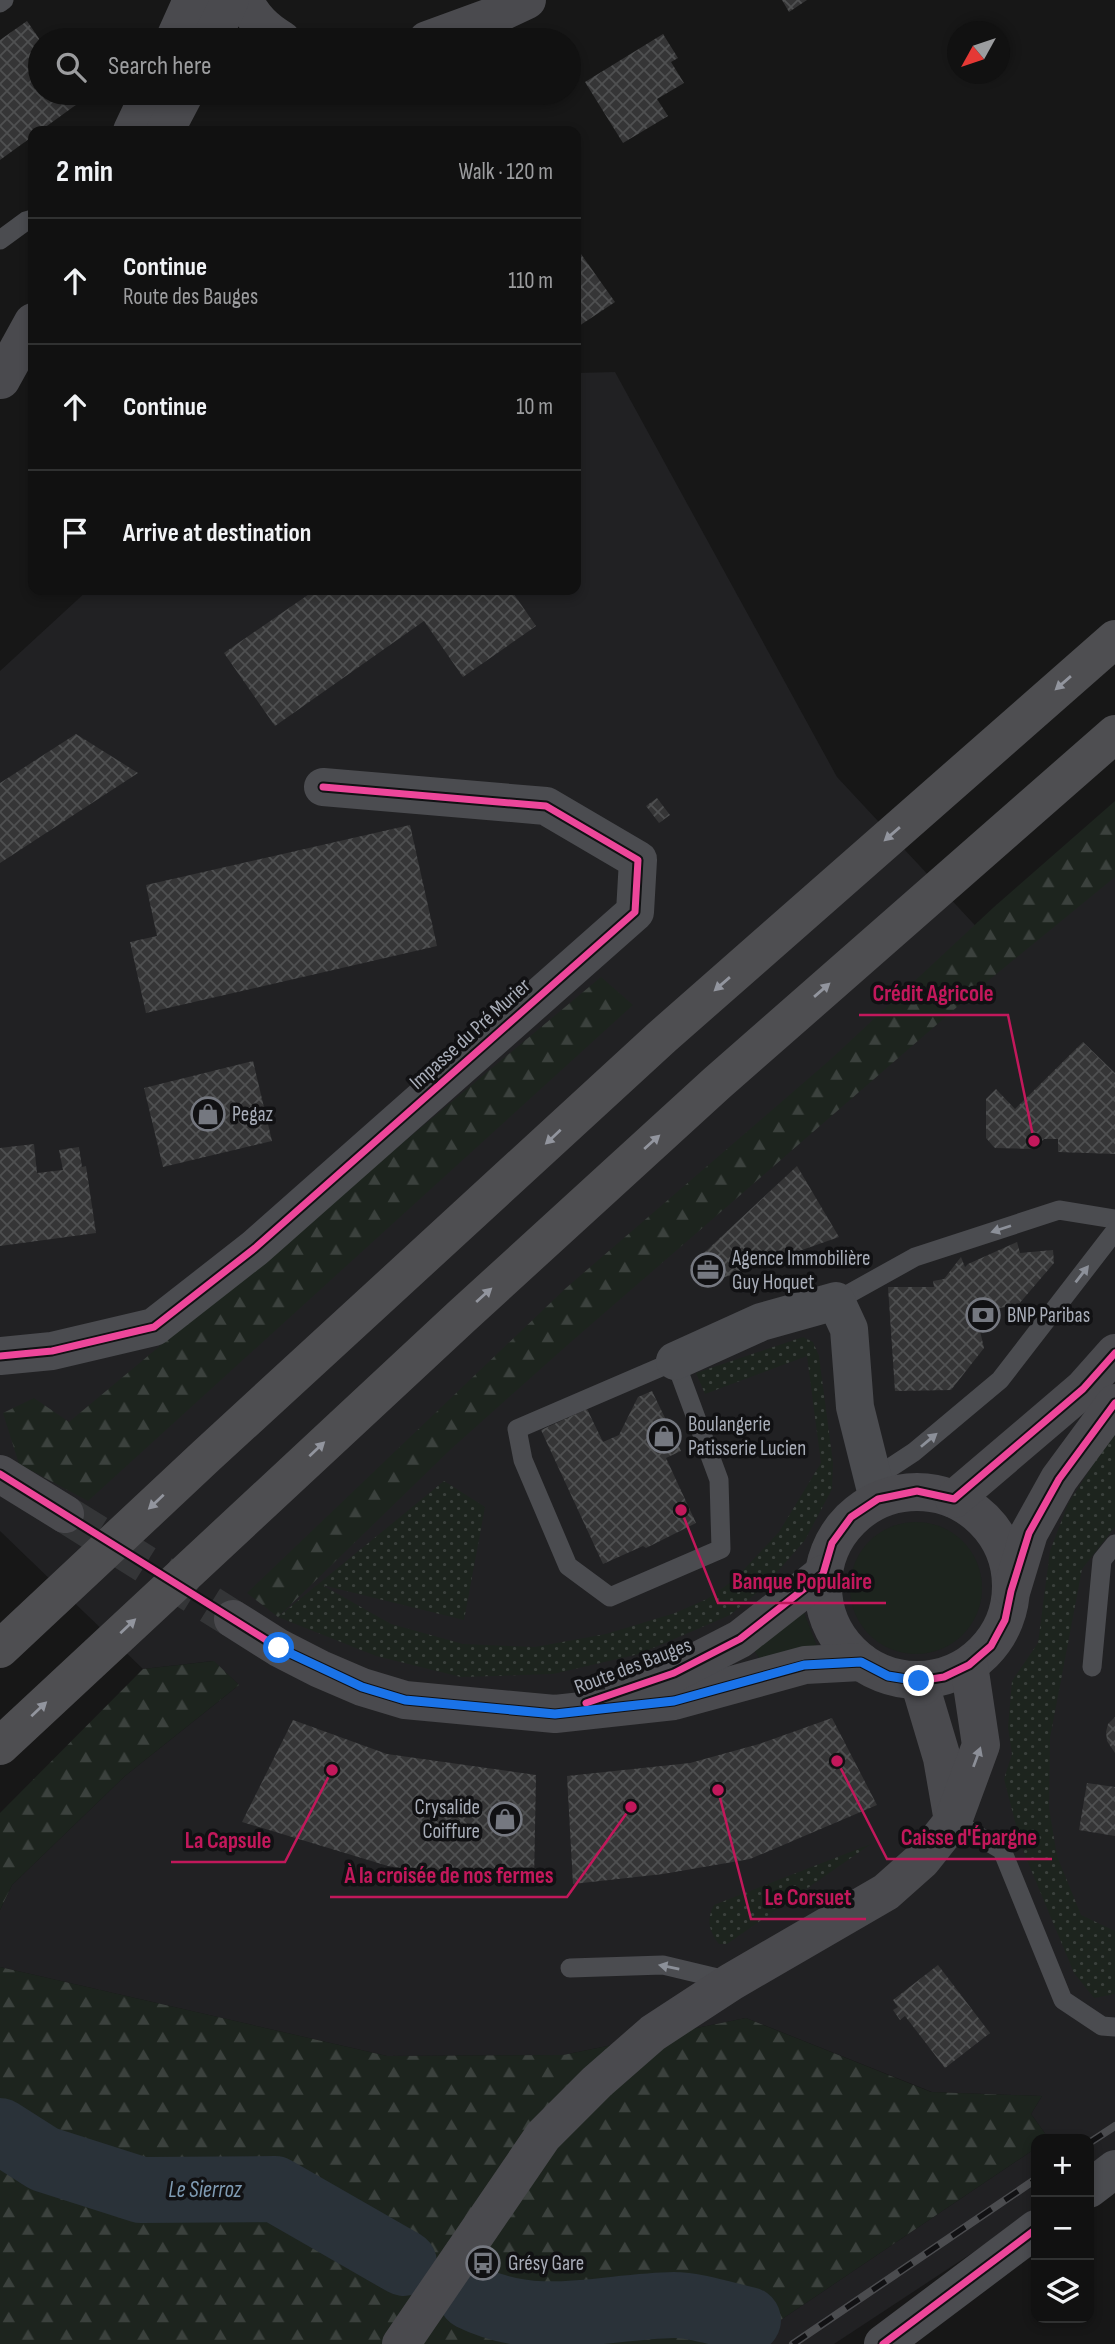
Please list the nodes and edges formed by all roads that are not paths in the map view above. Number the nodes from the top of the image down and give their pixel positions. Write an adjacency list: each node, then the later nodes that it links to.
1 (192, 0): 6 (main road)
2 (199, 0): 7 (main road)
3 (230, 0): 8 (main road)
4 (244, 0): 9 (main road)
5 (527, 0): 10 (main road)
6 (179, 28)
7 (207, 28)
8 (217, 28)
9 (263, 28)
10 (460, 28)
11 (144, 105): 13 (main road)
12 (179, 105): 14 (main road)
13 (134, 126)
14 (168, 126)
15 (28, 222): 16 (lane)
16 (0, 240)
17 (28, 331): 19 (main road)
18 (28, 346): 19 (main road)
19 (1, 381)
20 (1115, 639): 40 (highway, one-way to 40)
21 (1115, 734): 46 (highway, one-way to 21)
22 (323, 787): 26 (street, Impasse du Pré Murier)
23 (1115, 1219): 25 (lane, one-way to 25)
24 (1115, 1231): 33 (lane, one-way to 24)
25 (836, 1301): 29 (street); 33 (street)
26 (52, 1351): 28 (street, Impasse du Pré Murier); 30 (street, Impasse du Pré Murier)
27 (1115, 1353): 34 (main road)
28 (0, 1356)
29 (675, 1361): 29 (lane)
30 (0, 1386)
31 (1113, 1405): 38 (main road)
32 (0, 1474): 35 (main road)
33 (875, 1489): 34 (main road); 37 (main road)
34 (954, 1499): 38 (main road)
35 (65, 1514)
36 (1115, 1544): 43 (lane)
37 (823, 1574): 41 (main road); 45 (main road, Route des Bauges)
38 (1011, 1591): 42 (main road)
39 (233, 1619): 45 (main road, Route des Bauges)
40 (0, 1648)
41 (861, 1662): 44 (main road); 45 (main road, Route des Bauges)
42 (969, 1665): 44 (main road); 47 (main road, one-way to 42)
43 (1092, 1667)
44 (919, 1681): 47 (main road)
45 (555, 1714)
46 (0, 1746)
47 (953, 1821): 49 (main road); 50 (lane)
48 (570, 1968): 49 (lane, one-way to 48)
49 (731, 1982): 54 (main road)
50 (1115, 2027)
51 (1115, 2169): 52 (street)
52 (1094, 2185)
53 (1031, 2233): 55 (street)
54 (405, 2339)
55 (883, 2344)

